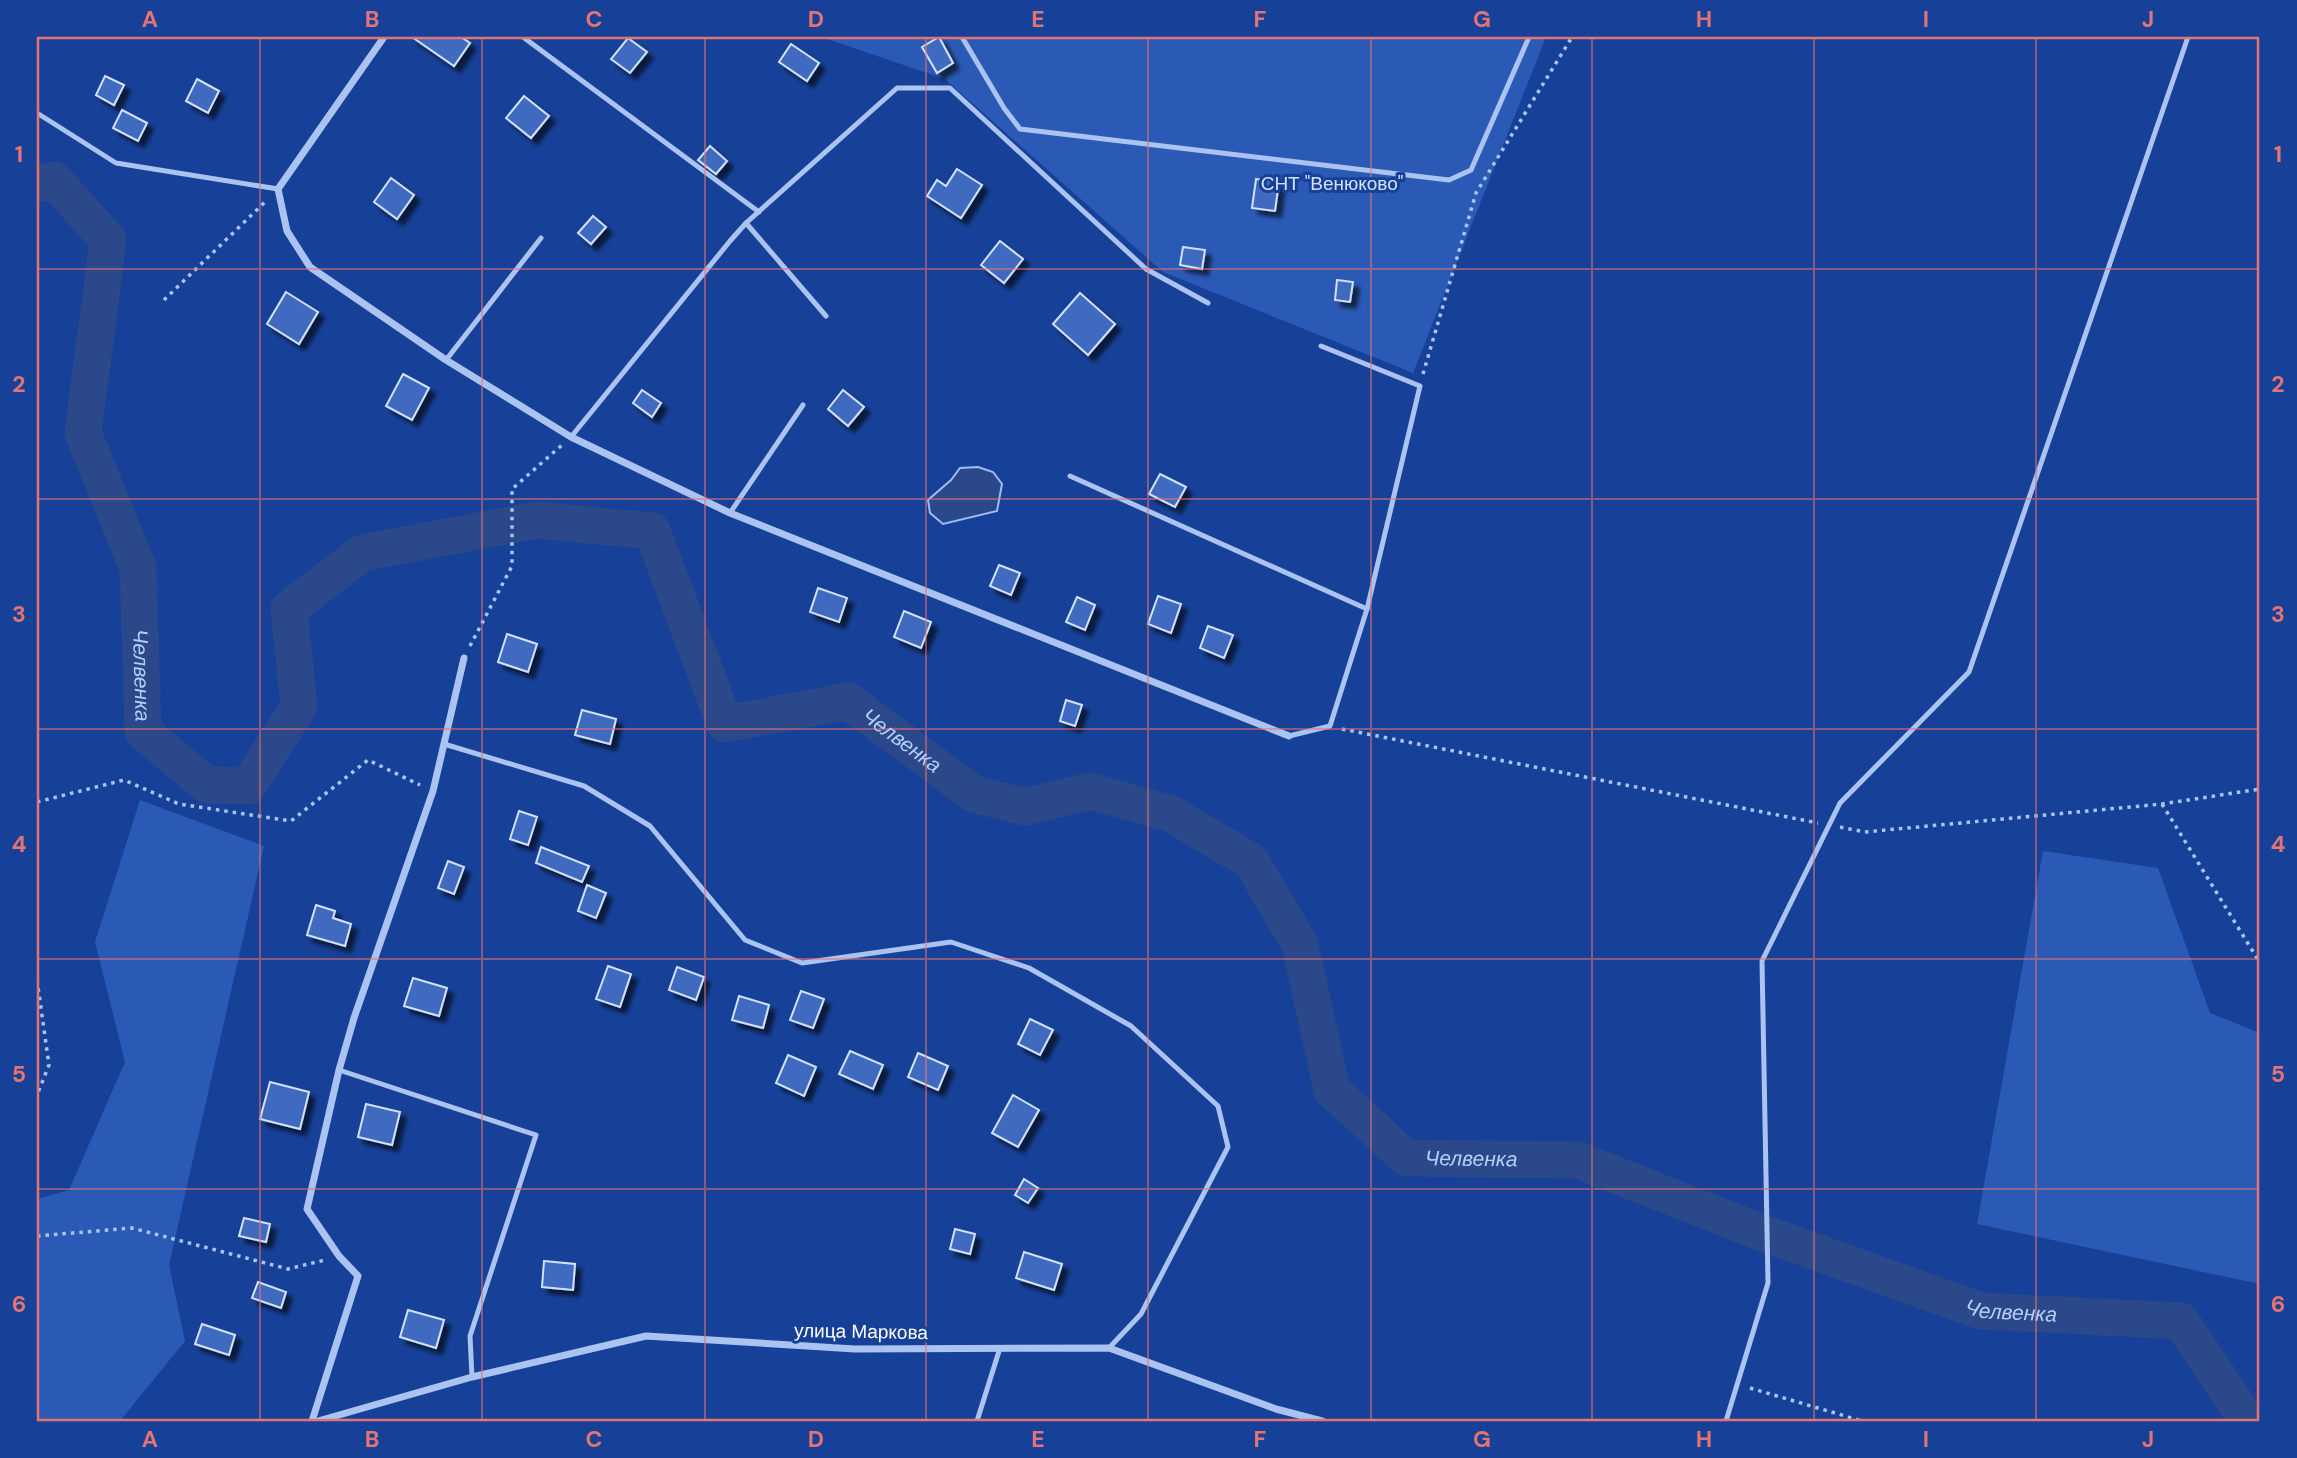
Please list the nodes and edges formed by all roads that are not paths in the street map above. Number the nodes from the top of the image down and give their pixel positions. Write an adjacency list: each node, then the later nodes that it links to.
1 (384, 37): 7 (street)
2 (523, 37): 8 (lane)
3 (962, 37): 4 (lane)
4 (1529, 37)
5 (2188, 37): 31 (lane)
6 (37, 113): 7 (lane)
7 (278, 189): 14 (street)
8 (759, 212): 9 (lane); 11 (lane)
9 (746, 223): 12 (lane); 16 (lane)
10 (541, 238): 14 (lane)
11 (1208, 303)
12 (826, 316)
13 (1321, 346): 19 (lane)
14 (446, 360): 16 (street)
15 (803, 405): 18 (lane)
16 (571, 437): 18 (street)
17 (1070, 476): 19 (lane)
18 (730, 513): 21 (street)
19 (1367, 609): 21 (lane)
20 (464, 658): 22 (street)
21 (1289, 736)
22 (443, 744): 23 (street); 25 (lane)
23 (338, 1070): 26 (lane); 27 (street)
24 (1000, 1348): 25 (street, улица Маркова); 26 (street, улица Маркова); 29 (lane)
25 (1109, 1348): 30 (street)
26 (472, 1377): 28 (street, улица Маркова)
27 (312, 1421)
28 (318, 1421)
29 (977, 1421)
30 (1322, 1421)
31 (1726, 1421)

